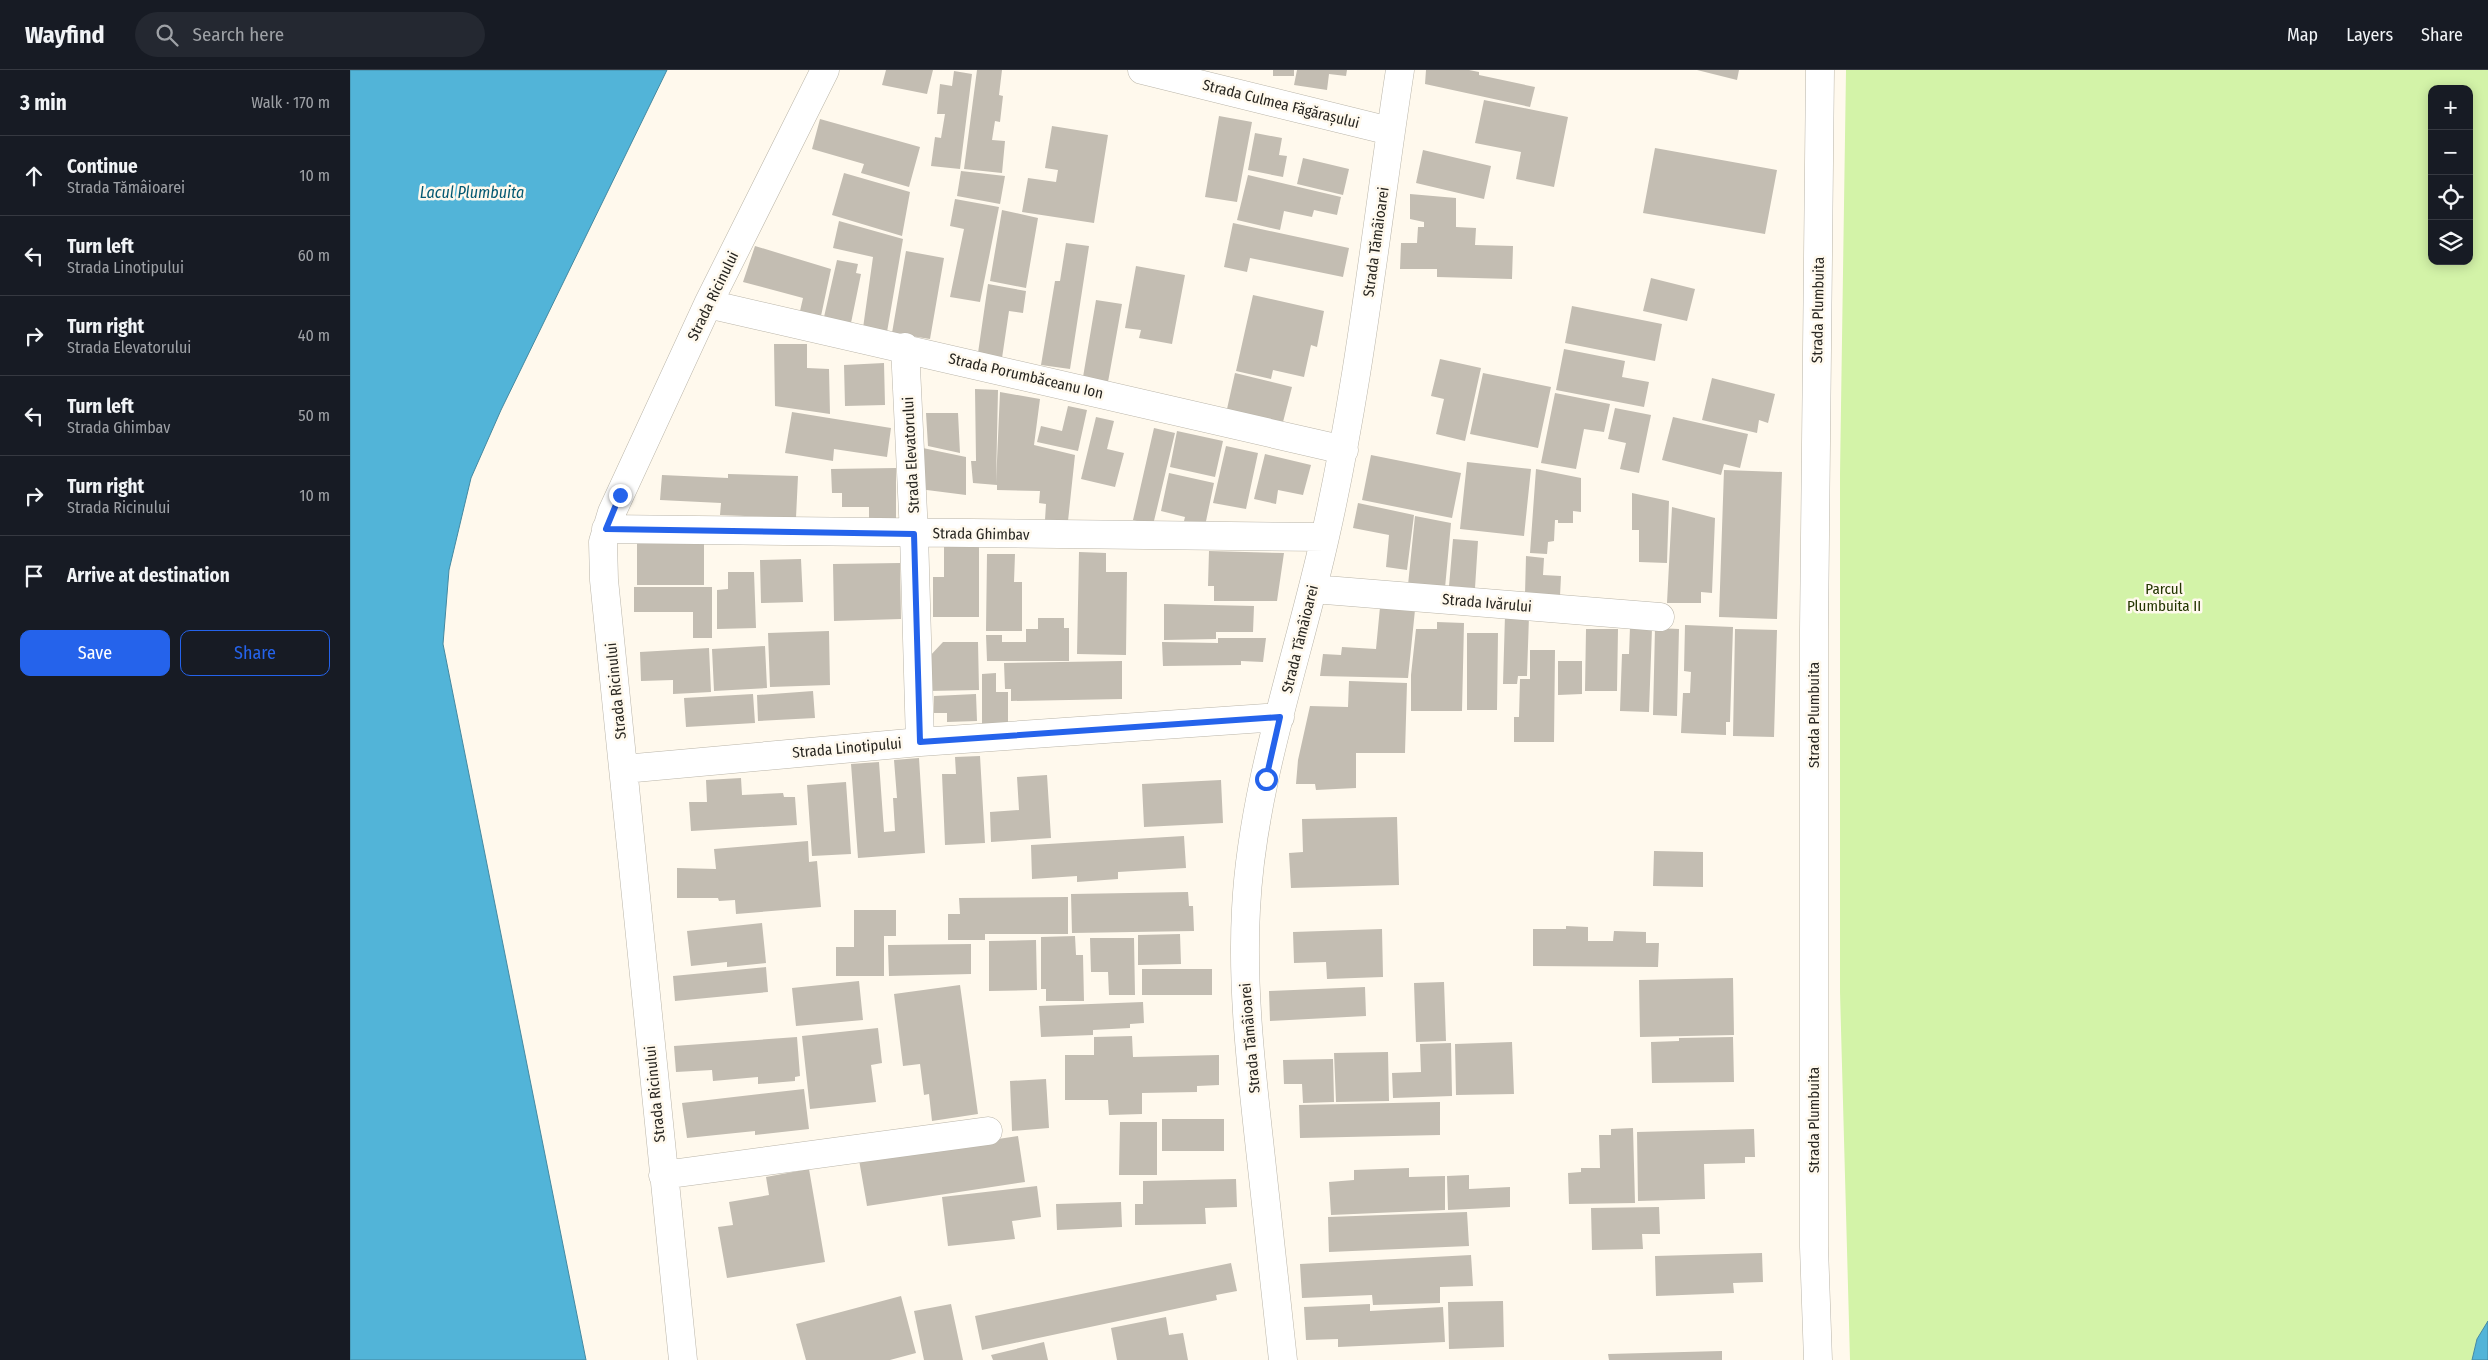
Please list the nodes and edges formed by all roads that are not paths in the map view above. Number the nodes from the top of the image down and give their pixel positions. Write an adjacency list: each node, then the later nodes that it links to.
1 (825, 70): 6 (street, Strada Ricinului)
2 (1142, 70): 5 (street, Strada Culmea Făgărașului)
3 (1400, 70): 5 (street, Strada Tămâioarei)
4 (1820, 70): 21 (street, Strada Plumbuita)
5 (1390, 131): 8 (street, Strada Tămâioarei)
6 (708, 304): 7 (street, Strada Porumbăceanu Ion); 9 (street, Strada Ricinului)
7 (905, 347): 8 (street, Strada Porumbăceanu Ion); 10 (street, Strada Elevatorului)
8 (1344, 450): 11 (street, Strada Tămâioarei)
9 (606, 529): 10 (street, Strada Ghimbav); 16 (street, Strada Ricinului)
10 (914, 534): 11 (street, Strada Ghimbav); 15 (street, Strada Elevatorului)
11 (1325, 537): 12 (street, Strada Tămâioarei)
12 (1313, 589): 13 (street, Strada Ivărului); 14 (street, Strada Tămâioarei)
13 (1660, 617)
14 (1280, 717): 15 (street, Strada Linotipului); 19 (street, Strada Tămâioarei)
15 (920, 742): 16 (street, Strada Linotipului)
16 (624, 769): 18 (street, Strada Ricinului)
17 (988, 1131): 18 (street)
18 (663, 1175): 20 (street, Strada Ricinului)
19 (1279, 1359)
20 (683, 1360)
21 (1818, 1360)

